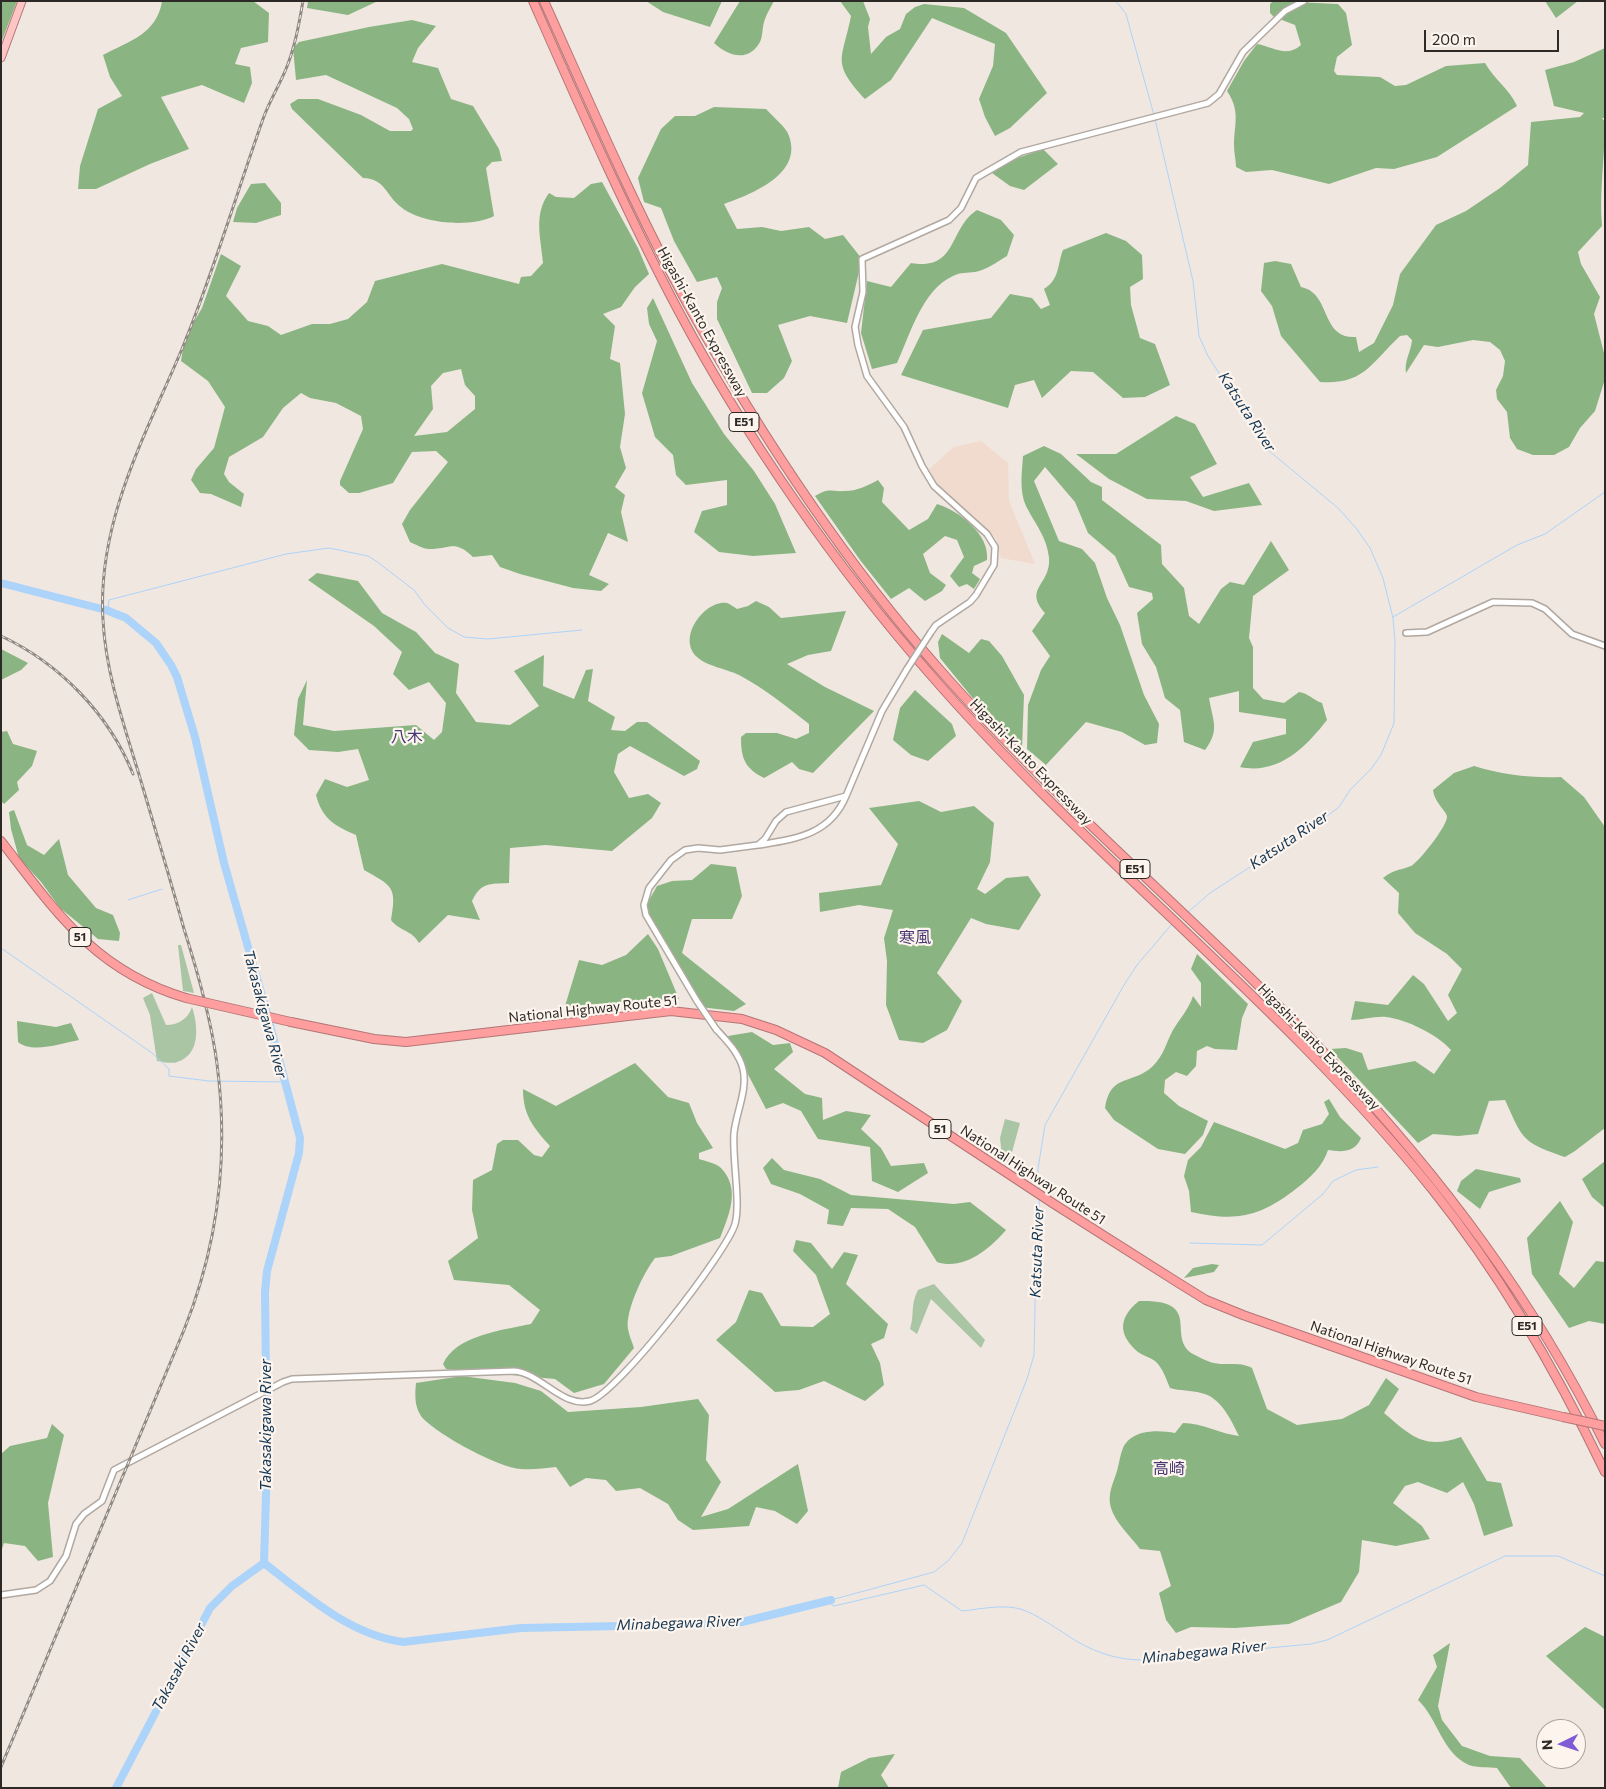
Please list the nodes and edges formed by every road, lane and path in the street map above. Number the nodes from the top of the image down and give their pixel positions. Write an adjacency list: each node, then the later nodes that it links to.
1 (22, 1): 5 (main road)
2 (533, 1): 13 (highway, Higashi-Kanto Expressway / E51)
3 (544, 1): 12 (highway, Higashi-Kanto Expressway / E51)
4 (1304, 1): 8 (street, bridge)
5 (1, 58)
6 (1406, 633): 7 (street)
7 (1605, 646)
8 (846, 796): 10 (street); 10 (street)
9 (1, 841): 11 (highway, National Highway Route 51 / 51, bridge)
10 (758, 846): 14 (street, bridge)
11 (1605, 1426)
12 (1605, 1444)
13 (1605, 1472)
14 (1, 1595)

